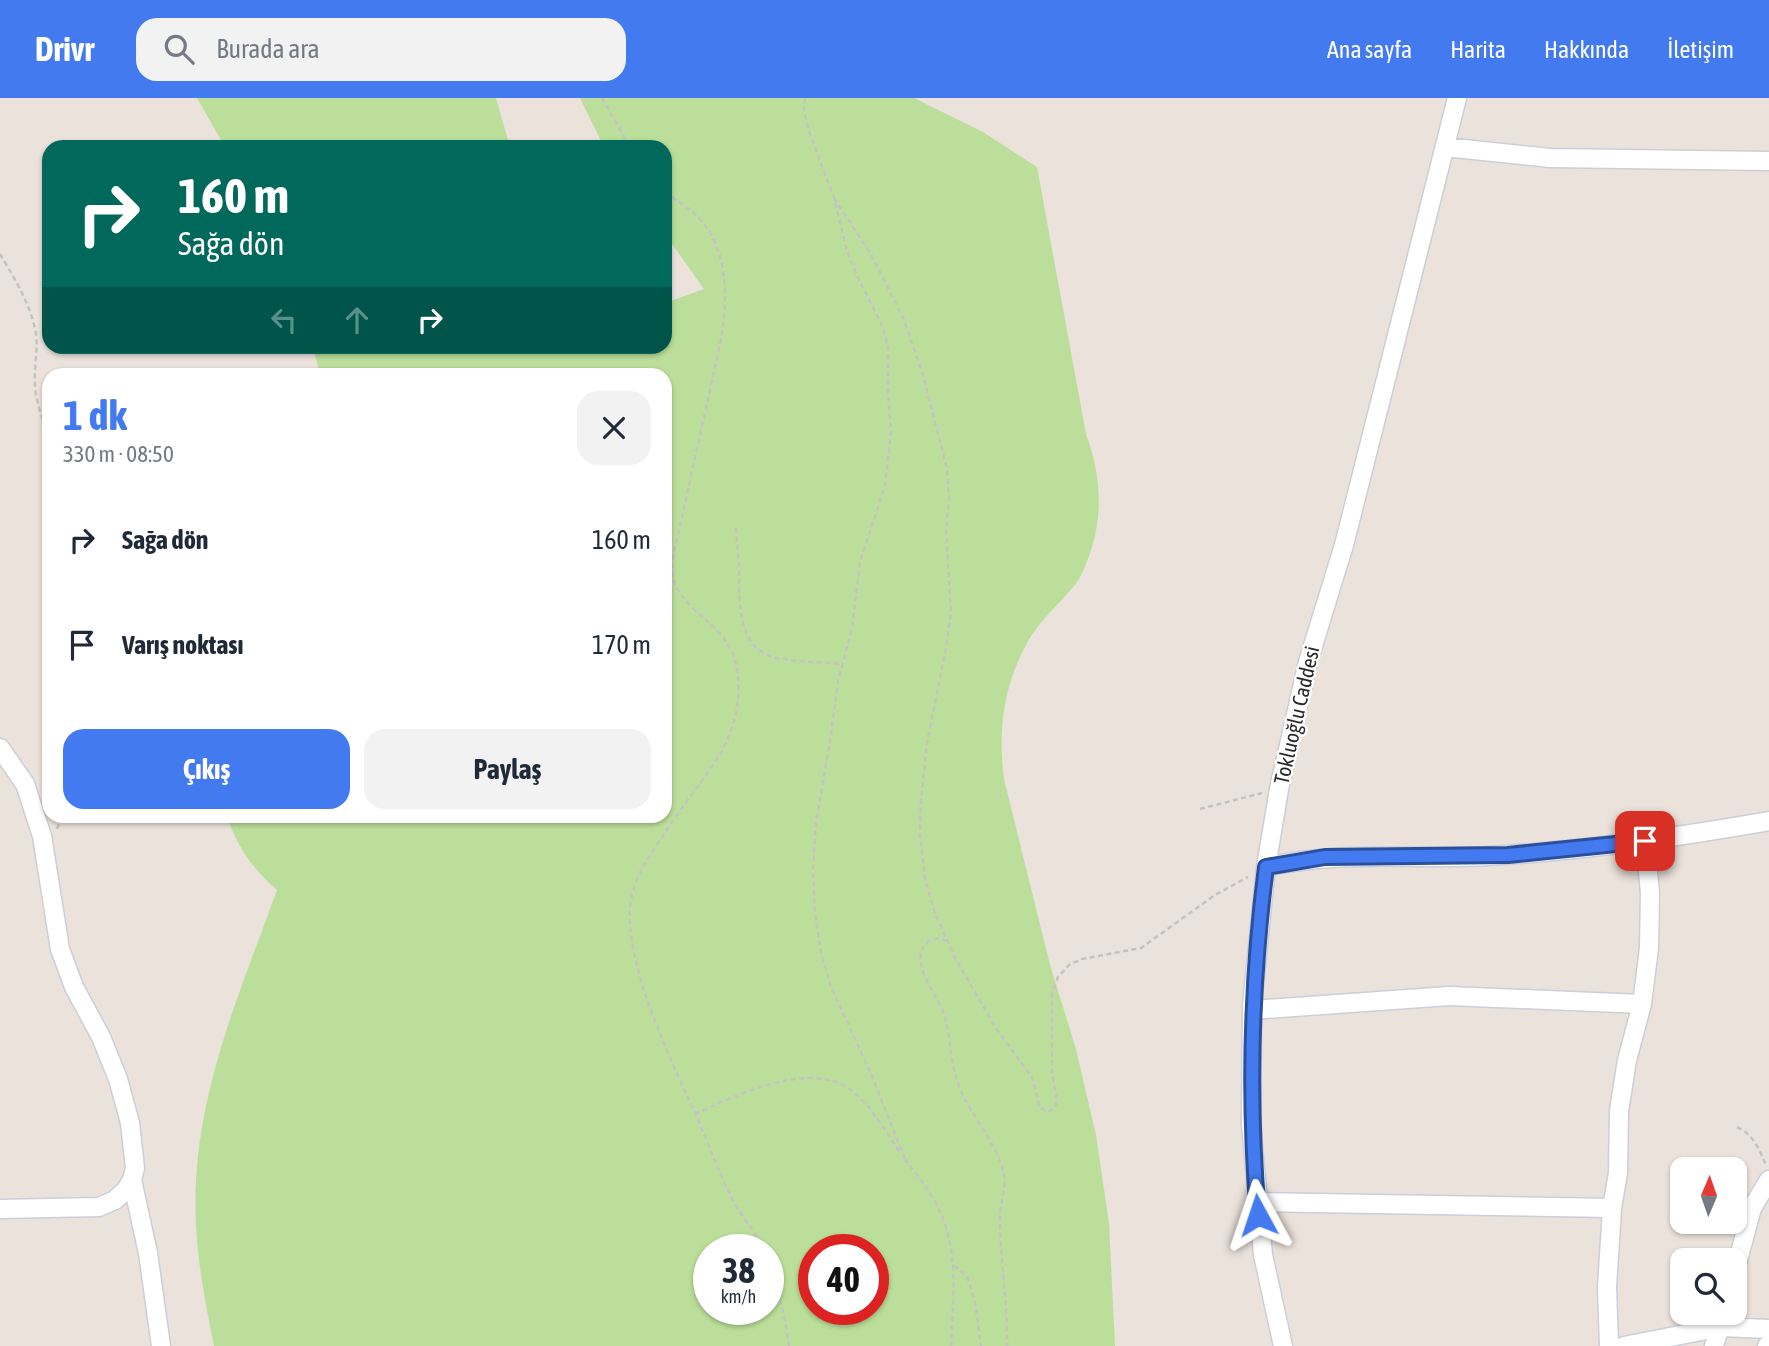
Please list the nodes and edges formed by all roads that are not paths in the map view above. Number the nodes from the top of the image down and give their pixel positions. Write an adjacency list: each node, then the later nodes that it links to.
1 (1457, 98): 2 (street, Tokluoğlu Caddesi)
2 (1445, 147): 3 (street); 7 (street, Tokluoğlu Caddesi)
3 (1769, 161)
4 (0, 747): 10 (street)
5 (1769, 821): 6 (street)
6 (1645, 841): 7 (street); 8 (street)
7 (1266, 867): 9 (street, Tokluoğlu Caddesi)
8 (1642, 1004): 9 (street); 13 (street)
9 (1252, 1010): 12 (street, Tokluoğlu Caddesi)
10 (132, 1180): 14 (street); 20 (street)
11 (1769, 1180): 15 (street)
12 (1256, 1202): 13 (street); 21 (street, Tokluoğlu Caddesi)
13 (1612, 1208): 22 (street)
14 (0, 1209)
15 (1741, 1248)
16 (1747, 1324): 19 (street)
17 (1704, 1325): 23 (street)
18 (1721, 1325): 24 (street)
19 (1769, 1328)
20 (160, 1346)
21 (1283, 1346)
22 (1609, 1346)
23 (1624, 1346)
24 (1714, 1346)

